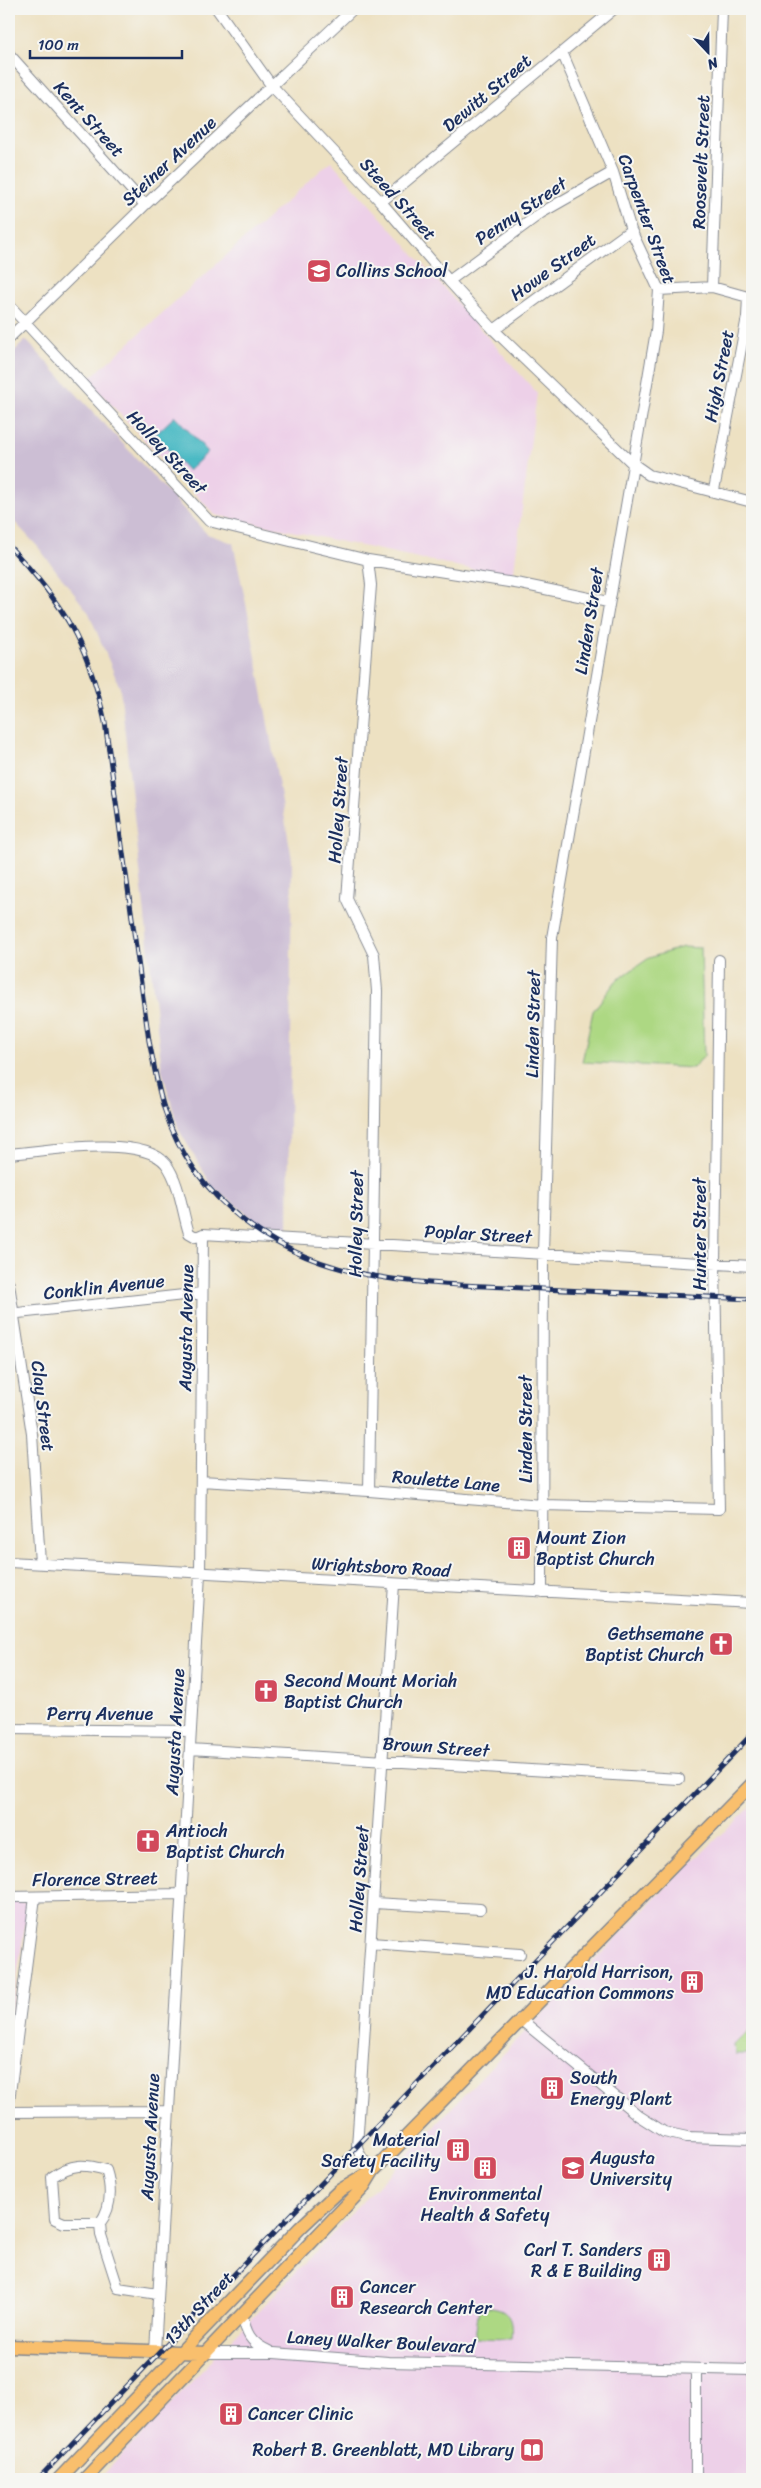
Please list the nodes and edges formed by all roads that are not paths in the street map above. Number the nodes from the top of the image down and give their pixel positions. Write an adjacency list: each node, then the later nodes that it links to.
1 (217, 9): 7 (street, Steed Street)
2 (353, 9): 7 (street, Steiner Avenue)
3 (614, 9): 5 (street, Dewitt Street)
4 (722, 9): 13 (street, Roosevelt Street)
5 (562, 52): 8 (street, Carpenter Street); 9 (street, Dewitt Street)
6 (9, 54): 10 (street, Kent Street)
7 (271, 85): 9 (street, Steed Street); 10 (street, Steiner Avenue)
8 (613, 172): 11 (street, Carpenter Street); 12 (street, Penny Street)
9 (381, 202): 12 (street, Steed Street)
10 (145, 205): 16 (street, Steiner Avenue)
11 (631, 230): 14 (street, Carpenter Street); 17 (street, Howe Street)
12 (449, 281): 17 (street, Steed Street)
13 (712, 287): 14 (street, High Street); 20 (street, High Street)
14 (659, 290): 19 (street, Carpenter Street)
15 (9, 305): 16 (street, Holley Street)
16 (25, 323): 18 (street, Steiner Avenue); 22 (street, Holley Street)
17 (494, 330): 19 (street, Steed Street)
18 (9, 338)
19 (632, 463): 20 (street, Steed Street); 23 (street, Linden Street)
20 (714, 490): 21 (street, Steed Street)
21 (752, 502)
22 (368, 560): 23 (street); 27 (street, Holley Street)
23 (608, 602): 28 (street, Linden Street)
24 (719, 960): 29 (street, Hunter Street)
25 (9, 1154): 26 (street)
26 (203, 1234): 27 (street, Poplar Street); 32 (street, Augusta Avenue)
27 (372, 1244): 28 (street, Poplar Street); 35 (street, Holley Street)
28 (543, 1253): 29 (street, Poplar Street); 36 (street, Linden Street)
29 (714, 1264): 30 (street, Poplar Street); 37 (street, Hunter Street)
30 (752, 1266)
31 (9, 1284): 33 (street, Clay Street)
32 (202, 1293): 33 (street, Conklin Avenue); 34 (street, Augusta Avenue)
33 (11, 1314): 39 (street, Clay Street)
34 (201, 1481): 35 (street, Roulette Lane); 40 (street, Augusta Avenue)
35 (369, 1491): 36 (street, Roulette Lane)
36 (542, 1505): 37 (street, Roulette Lane); 42 (street, Linden Street)
37 (719, 1509)
38 (9, 1562): 39 (street, Wrightsboro Road)
39 (40, 1563): 40 (street, Wrightsboro Road)
40 (200, 1574): 41 (street, Wrightsboro Road); 45 (street, Augusta Avenue)
41 (394, 1584): 42 (street, Wrightsboro Road); 47 (street, Holley Street)
42 (542, 1592): 43 (street, Wrightsboro Road)
43 (752, 1603)
44 (9, 1729): 45 (street, Perry Avenue)
45 (191, 1731): 46 (street, Augusta Avenue)
46 (190, 1749): 47 (street, Brown Street); 50 (street, Augusta Avenue)
47 (383, 1760): 48 (street, Brown Street); 53 (street, Holley Street)
48 (679, 1779)
49 (752, 1784): 57 (main road)
50 (182, 1894): 51 (street, Florence Street); 59 (street, Augusta Avenue)
51 (35, 1897): 52 (street, Florence Street); 58 (street)
52 (9, 1898)
53 (374, 1903): 54 (street); 55 (street, Holley Street)
54 (480, 1909)
55 (371, 1944): 56 (street); 62 (street, Holley Street)
56 (520, 1954)
57 (520, 2019): 61 (street); 62 (main road)
58 (9, 2101)
59 (167, 2111): 60 (street); 64 (street, Augusta Avenue)
60 (9, 2112)
61 (752, 2139)
62 (373, 2171): 65 (main road); 68 (main road, 13th Street)
63 (100, 2223): 63 (street); 64 (street)
64 (158, 2294): 67 (street, Augusta Avenue)
65 (242, 2314): 69 (main road); 70 (street)
66 (9, 2346): 67 (main road, Laney Walker Boulevard)
67 (154, 2351): 68 (main road, Laney Walker Boulevard)
68 (181, 2352): 69 (main road, Laney Walker Boulevard); 73 (main road, 13th Street)
69 (206, 2353): 70 (street, Laney Walker Boulevard); 74 (main road)
70 (274, 2353): 71 (street, Laney Walker Boulevard)
71 (696, 2369): 72 (street, Laney Walker Boulevard); 75 (street)
72 (752, 2370)
73 (59, 2479)
74 (85, 2479)
75 (696, 2479)

